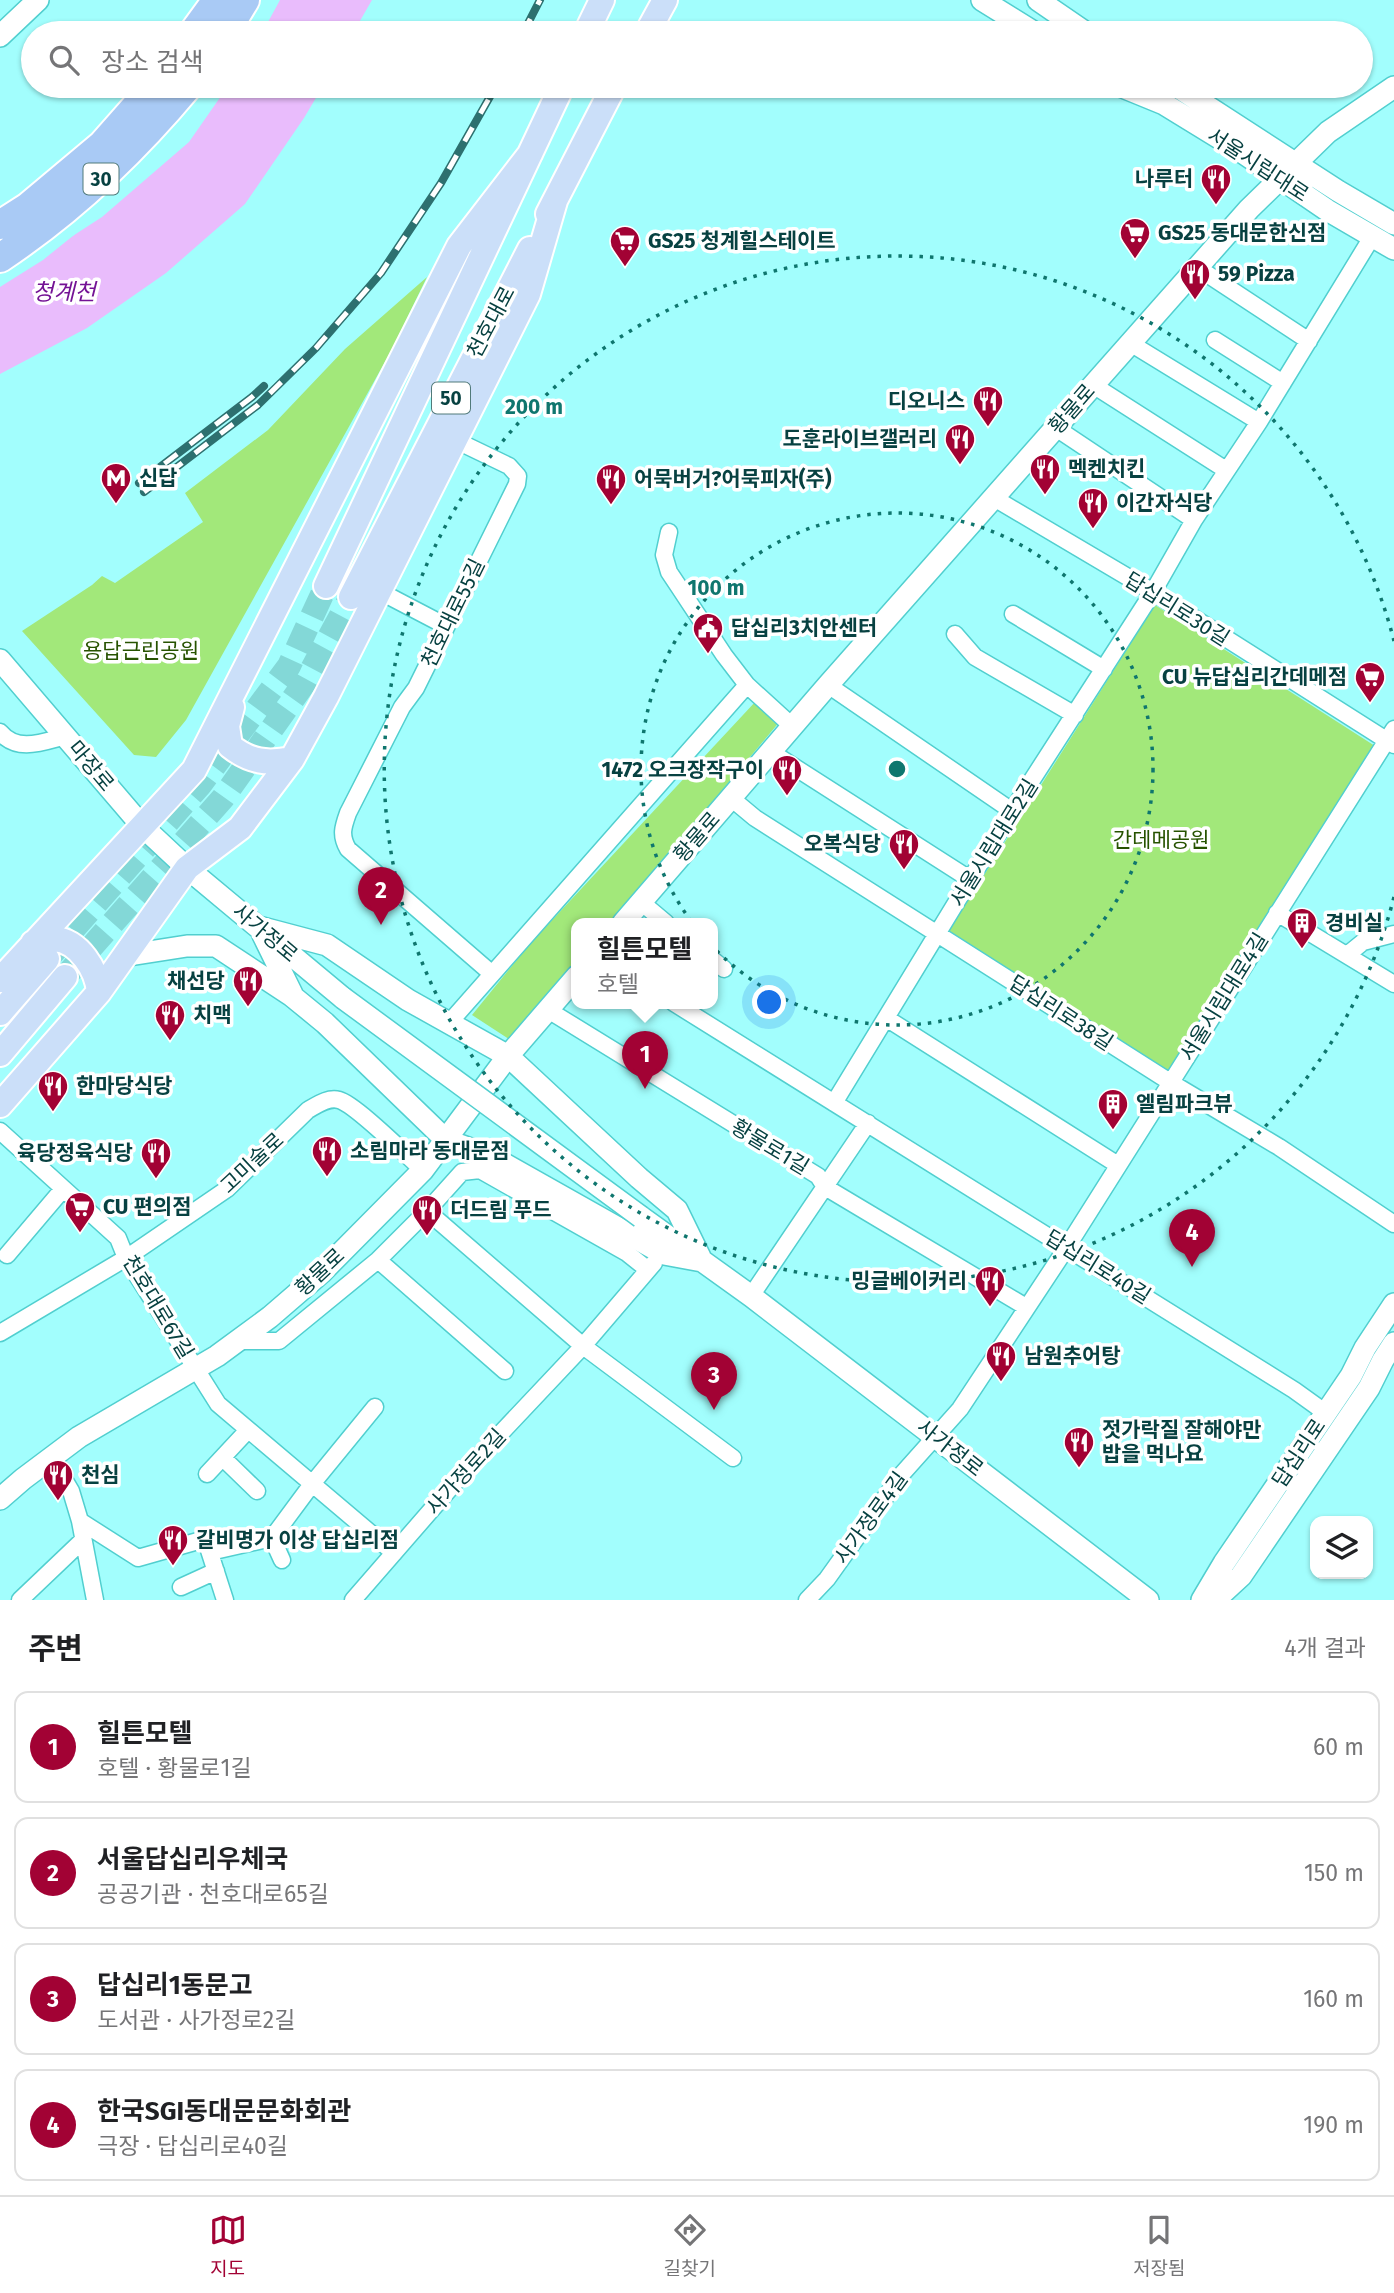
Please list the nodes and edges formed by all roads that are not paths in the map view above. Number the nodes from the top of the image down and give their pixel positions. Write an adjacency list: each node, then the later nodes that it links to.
1 (38, 0): 14 (main road)
2 (217, 0): 8 (highway)
3 (245, 0): 9 (highway)
4 (601, 0): 10 (main road)
5 (665, 0): 11 (main road)
6 (982, 0): 12 (main road)
7 (1038, 0): 13 (main road)
8 (202, 21)
9 (232, 21)
10 (591, 21)
11 (654, 21)
12 (1016, 21)
13 (1069, 21)
14 (0, 36)
15 (1394, 87): 23 (main road, 황물로)
16 (143, 98): 27 (highway, 30)
17 (178, 98): 30 (highway, 30)
18 (556, 98): 22 (main road, 천호대로)
19 (608, 98): 25 (main road, 천호대로 / 50)
20 (1149, 98): 24 (main road, 서울시립대로)
21 (1195, 98): 23 (main road, 서울시립대로)
22 (530, 155): 44 (main road, 천호대로); 55 (main road)
23 (1296, 163): 24 (main road, 황물로); 26 (main road, 서울시립대로)
24 (1280, 178): 28 (main road, 서울시립대로); 31 (main road, 황물로)
25 (555, 201): 39 (main road); 47 (main road, 천호대로 / 50)
26 (1394, 224)
27 (0, 225)
28 (1372, 237): 29 (main road, 서울시립대로); 33 (street, 서울시립대로2길)
29 (1394, 249)
30 (0, 258)
31 (1198, 268): 33 (street); 34 (main road, 황물로)
32 (1215, 340): 35 (street)
33 (1310, 341): 35 (street, 서울시립대로2길)
34 (1130, 343): 36 (main road, 황물로); 37 (street)
35 (1283, 383): 37 (street, 서울시립대로2길)
36 (1093, 385): 38 (main road, 황물로); 40 (street)
37 (1259, 422): 40 (street, 서울시립대로2길)
38 (1056, 428): 41 (main road, 황물로); 42 (street)
39 (455, 440): 45 (main road); 49 (street, 천호대로55길)
40 (1226, 470): 42 (street, 서울시립대로2길)
41 (994, 498): 46 (street, 답십리로30길); 54 (main road, 황물로)
42 (1194, 520): 46 (street, 서울시립대로2길)
43 (669, 532): 53 (street)
44 (326, 586)
45 (379, 591): 49 (street); 62 (main road)
46 (1153, 592): 52 (street, 서울시립대로2길); 60 (street, 답십리로30길)
47 (351, 597)
48 (1013, 614): 52 (street)
49 (446, 626): 78 (street, 천호대로55길)
50 (955, 634): 56 (street)
51 (0, 660): 59 (main road, 마장로)
52 (1104, 669): 56 (street, 서울시립대로2길)
53 (747, 685): 57 (street); 78 (street)
54 (828, 685): 57 (main road, 황물로); 64 (street)
55 (236, 689): 62 (main road); 65 (main road)
56 (1075, 715): 64 (street, 서울시립대로2길)
57 (792, 726): 61 (main road, 황물로)
58 (0, 732): 59 (street)
59 (66, 736): 65 (main road, 마장로)
60 (1392, 738): 69 (street, 서울시립대로4길)
61 (771, 752): 63 (main road, 황물로); 67 (street)
62 (292, 759): 66 (main road)
63 (731, 797): 68 (main road, 황물로); 73 (street, 답십리로38길)
64 (1013, 811): 67 (street, 서울시립대로2길)
65 (142, 826): 66 (main road, 마장로); 75 (main road)
66 (187, 868): 72 (main road, 사가정로); 77 (main road)
67 (971, 880): 73 (street, 서울시립대로2길)
68 (641, 902): 70 (main road, 황물로); 71 (street)
69 (1277, 913): 76 (street); 92 (street, 서울시립대로4길)
70 (627, 918)
71 (660, 918)
72 (259, 927): 84 (main road); 89 (main road); 109 (main road, 사가정로, bridge)
73 (938, 934): 88 (street, 서울시립대로2길); 92 (street, 답십리로38길)
74 (1394, 934): 76 (street)
75 (40, 951): 80 (main road); 83 (main road); 87 (main road)
76 (1347, 955): 82 (street)
77 (123, 957): 83 (main road); 84 (main road)
78 (491, 973): 89 (street)
79 (65, 977): 90 (main road)
80 (0, 980)
81 (571, 983): 86 (main road, 황물로)
82 (1394, 984)
83 (99, 992): 94 (main road)
84 (292, 996): 97 (main road)
85 (684, 1009): 93 (street, 답십리로40길)
86 (548, 1010): 91 (main road, 황물로); 100 (street, 황물로1길)
87 (0, 1013)
88 (886, 1018): 93 (street, 서울시립대로2길); 98 (street)
89 (449, 1023): 91 (main road)
90 (0, 1054)
91 (508, 1056): 97 (main road, 황물로); 109 (main road)
92 (1170, 1082): 98 (street, 서울시립대로4길); 103 (street, 답십리로38길)
93 (834, 1102): 95 (street, 답십리로40길)
94 (0, 1105)
95 (868, 1123): 100 (street); 104 (street, 답십리로40길)
96 (0, 1131): 101 (street, 천호대로67길)
97 (446, 1140): 99 (main road, 황물로); 105 (main road)
98 (1118, 1165): 104 (street, 서울시립대로4길)
99 (423, 1170): 107 (street, 고미술로); 115 (main road, 황물로)
100 (825, 1187): 111 (street); 113 (street, 황물로1길)
101 (64, 1189): 106 (street); 107 (street, 천호대로67길)
102 (428, 1211): 108 (street); 110 (street); 117 (street)
103 (1394, 1224)
104 (1067, 1247): 113 (street, 서울시립대로4길); 121 (street, 답십리로40길)
105 (664, 1254): 109 (main road); 110 (street, 사가정로2길)
106 (7, 1255)
107 (126, 1258): 114 (street, 고미술로); 118 (street, 천호대로67길)
108 (378, 1260): 115 (street); 119 (street)
109 (702, 1261): 111 (main road, 사가정로)
110 (647, 1269): 117 (street, 사가정로2길)
111 (751, 1296): 123 (main road, 사가정로)
112 (1394, 1304): 121 (main road, 답십리로)
113 (1026, 1307): 123 (street, 서울시립대로4길)
114 (0, 1333)
115 (238, 1341): 118 (main road, 황물로)
116 (1394, 1343): 146 (main road, 답십리로)
117 (583, 1346): 126 (street); 135 (street, 사가정로2길)
118 (196, 1369): 122 (street, 천호대로67길); 124 (main road, 황물로)
119 (505, 1371)
120 (375, 1407): 128 (street)
121 (1326, 1413): 145 (main road, 답십리로)
122 (247, 1430): 125 (street); 128 (street, 천호대로67길)
123 (935, 1437): 143 (street, 사가정로4길); 144 (main road, 사가정로)
124 (51, 1457): 130 (main road, 황물로); 131 (street)
125 (223, 1458): 127 (street); 129 (street)
126 (733, 1458)
127 (207, 1474)
128 (312, 1483): 132 (street); 135 (street, 천호대로67길)
129 (257, 1491)
130 (0, 1499)
131 (80, 1521): 133 (street); 134 (street)
132 (272, 1538): 134 (street); 136 (street)
133 (83, 1540): 139 (street); 140 (street)
134 (210, 1552): 137 (street)
135 (394, 1553): 142 (street, 사가정로2길)
136 (282, 1560)
137 (216, 1571): 138 (street); 141 (street)
138 (181, 1587)
139 (20, 1600)
140 (95, 1600)
141 (225, 1600)
142 (353, 1600)
143 (807, 1600)
144 (1148, 1600)
145 (1202, 1600)
146 (1215, 1600)

